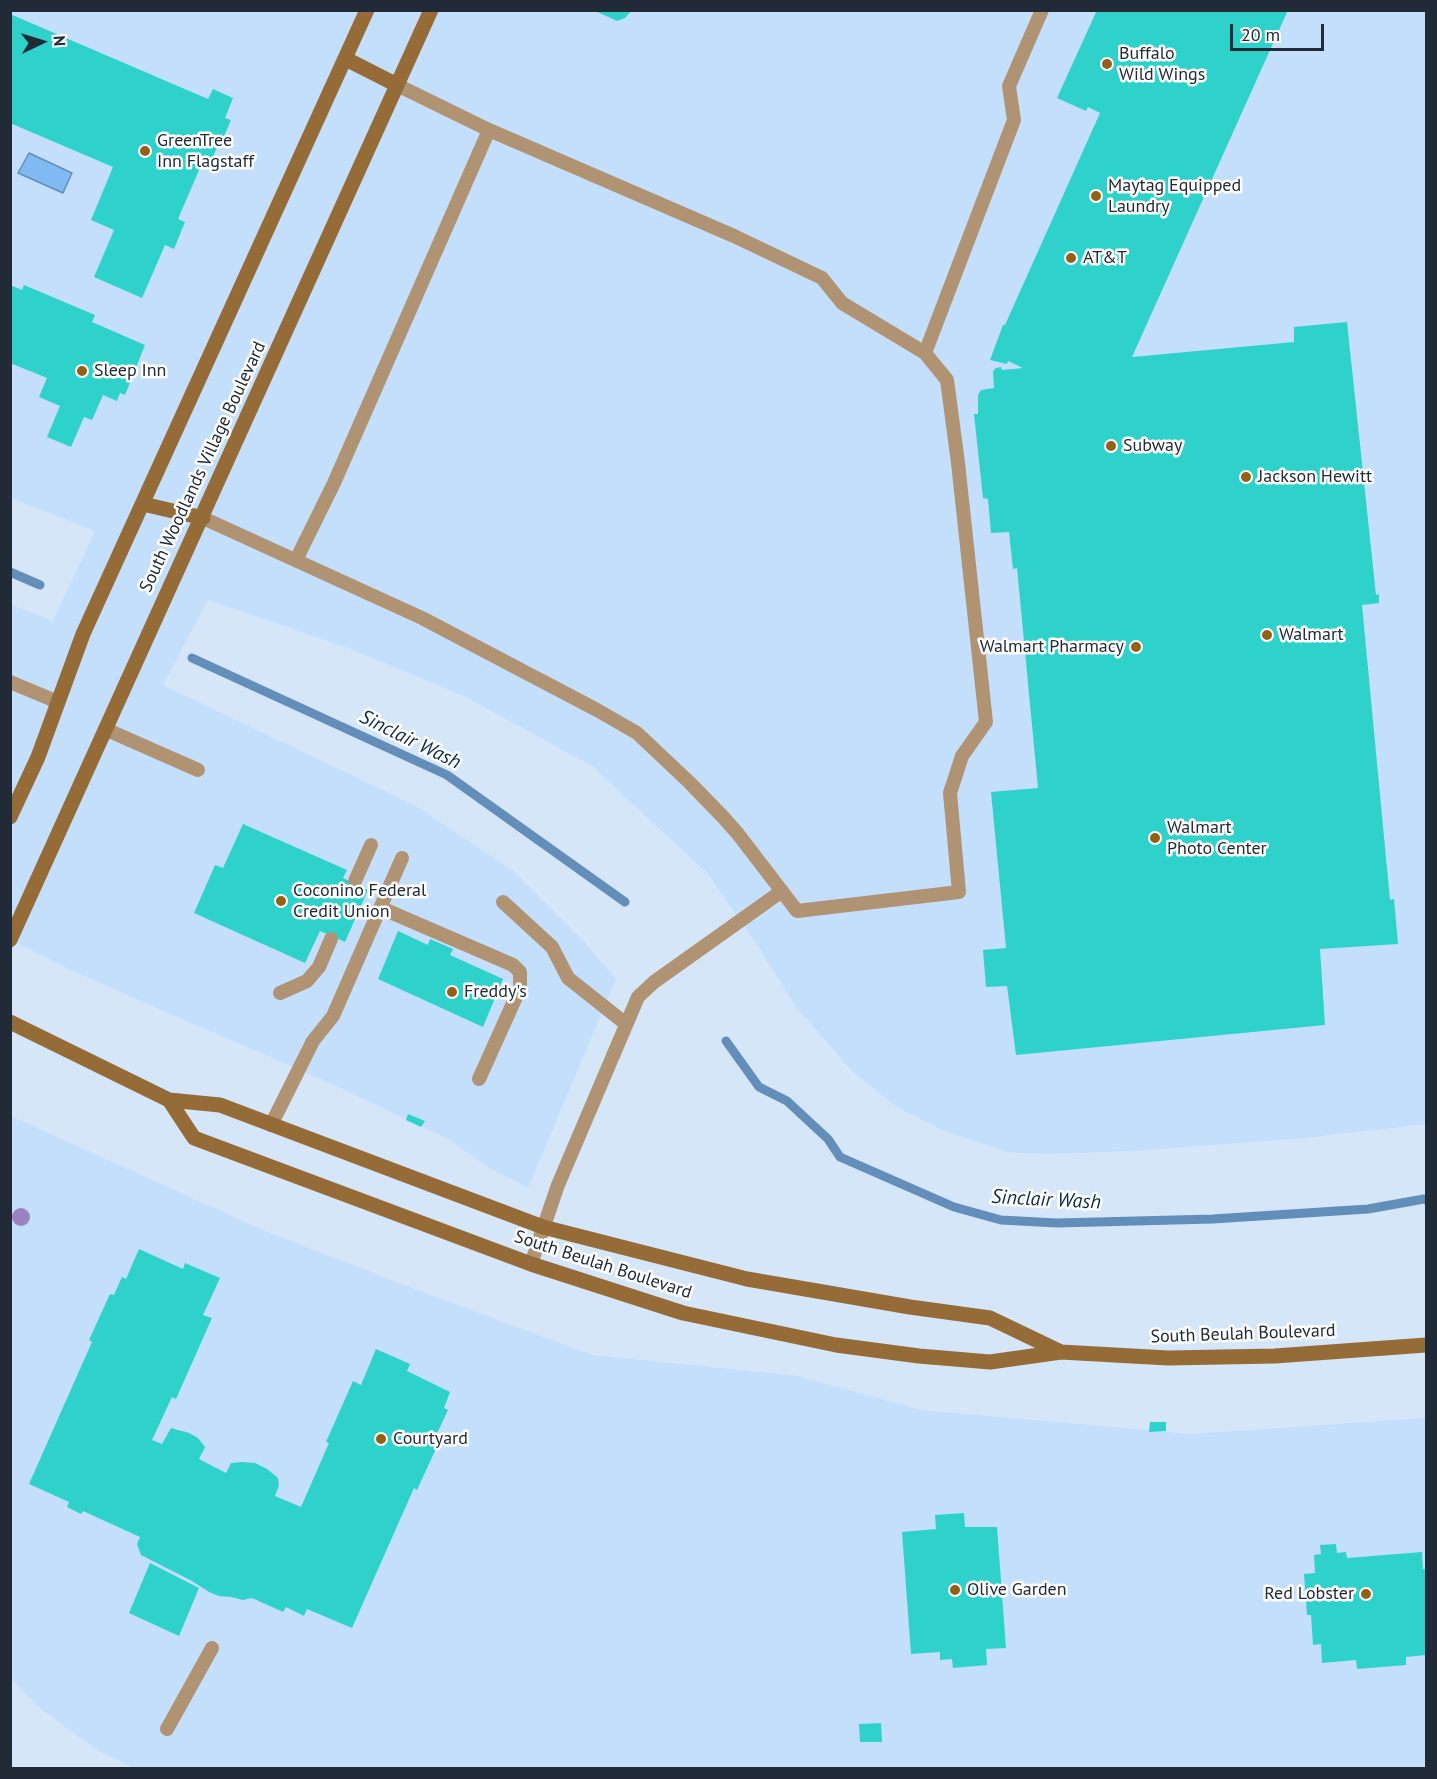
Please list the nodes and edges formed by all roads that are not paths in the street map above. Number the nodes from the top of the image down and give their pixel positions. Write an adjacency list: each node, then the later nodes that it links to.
1 (367, 10): 4 (main road)
2 (431, 10): 5 (main road, South Woodlands Village Boulevard)
3 (1042, 10): 7 (lane)
4 (346, 59): 5 (main road); 8 (main road)
5 (398, 85): 6 (lane); 9 (main road, South Woodlands Village Boulevard)
6 (489, 130): 7 (lane); 10 (lane)
7 (925, 353): 19 (lane)
8 (143, 504): 9 (main road); 12 (main road)
9 (203, 518): 10 (lane); 13 (main road, South Woodlands Village Boulevard)
10 (296, 560): 19 (lane)
11 (10, 682): 12 (lane)
12 (58, 702): 15 (main road)
13 (105, 729): 14 (lane); 23 (main road, South Woodlands Village Boulevard)
14 (198, 770)
15 (10, 817)
16 (370, 845): 18 (lane)
17 (402, 858): 21 (lane)
18 (355, 881)
19 (782, 891): 26 (lane)
20 (502, 902): 26 (lane)
21 (381, 908): 27 (lane); 29 (lane)
22 (331, 939): 24 (lane)
23 (10, 940)
24 (280, 993)
25 (10, 1022): 28 (main road, South Beulah Boulevard)
26 (626, 1024): 30 (lane)
27 (479, 1079)
28 (169, 1100): 29 (main road, South Beulah Boulevard); 31 (main road, South Beulah Boulevard)
29 (271, 1125): 30 (main road, South Beulah Boulevard)
30 (543, 1227): 31 (lane); 33 (main road, South Beulah Boulevard)
31 (531, 1264): 33 (main road, South Beulah Boulevard)
32 (1426, 1345): 33 (main road, South Beulah Boulevard)
33 (1061, 1352)
34 (212, 1648): 35 (lane)
35 (167, 1730)

